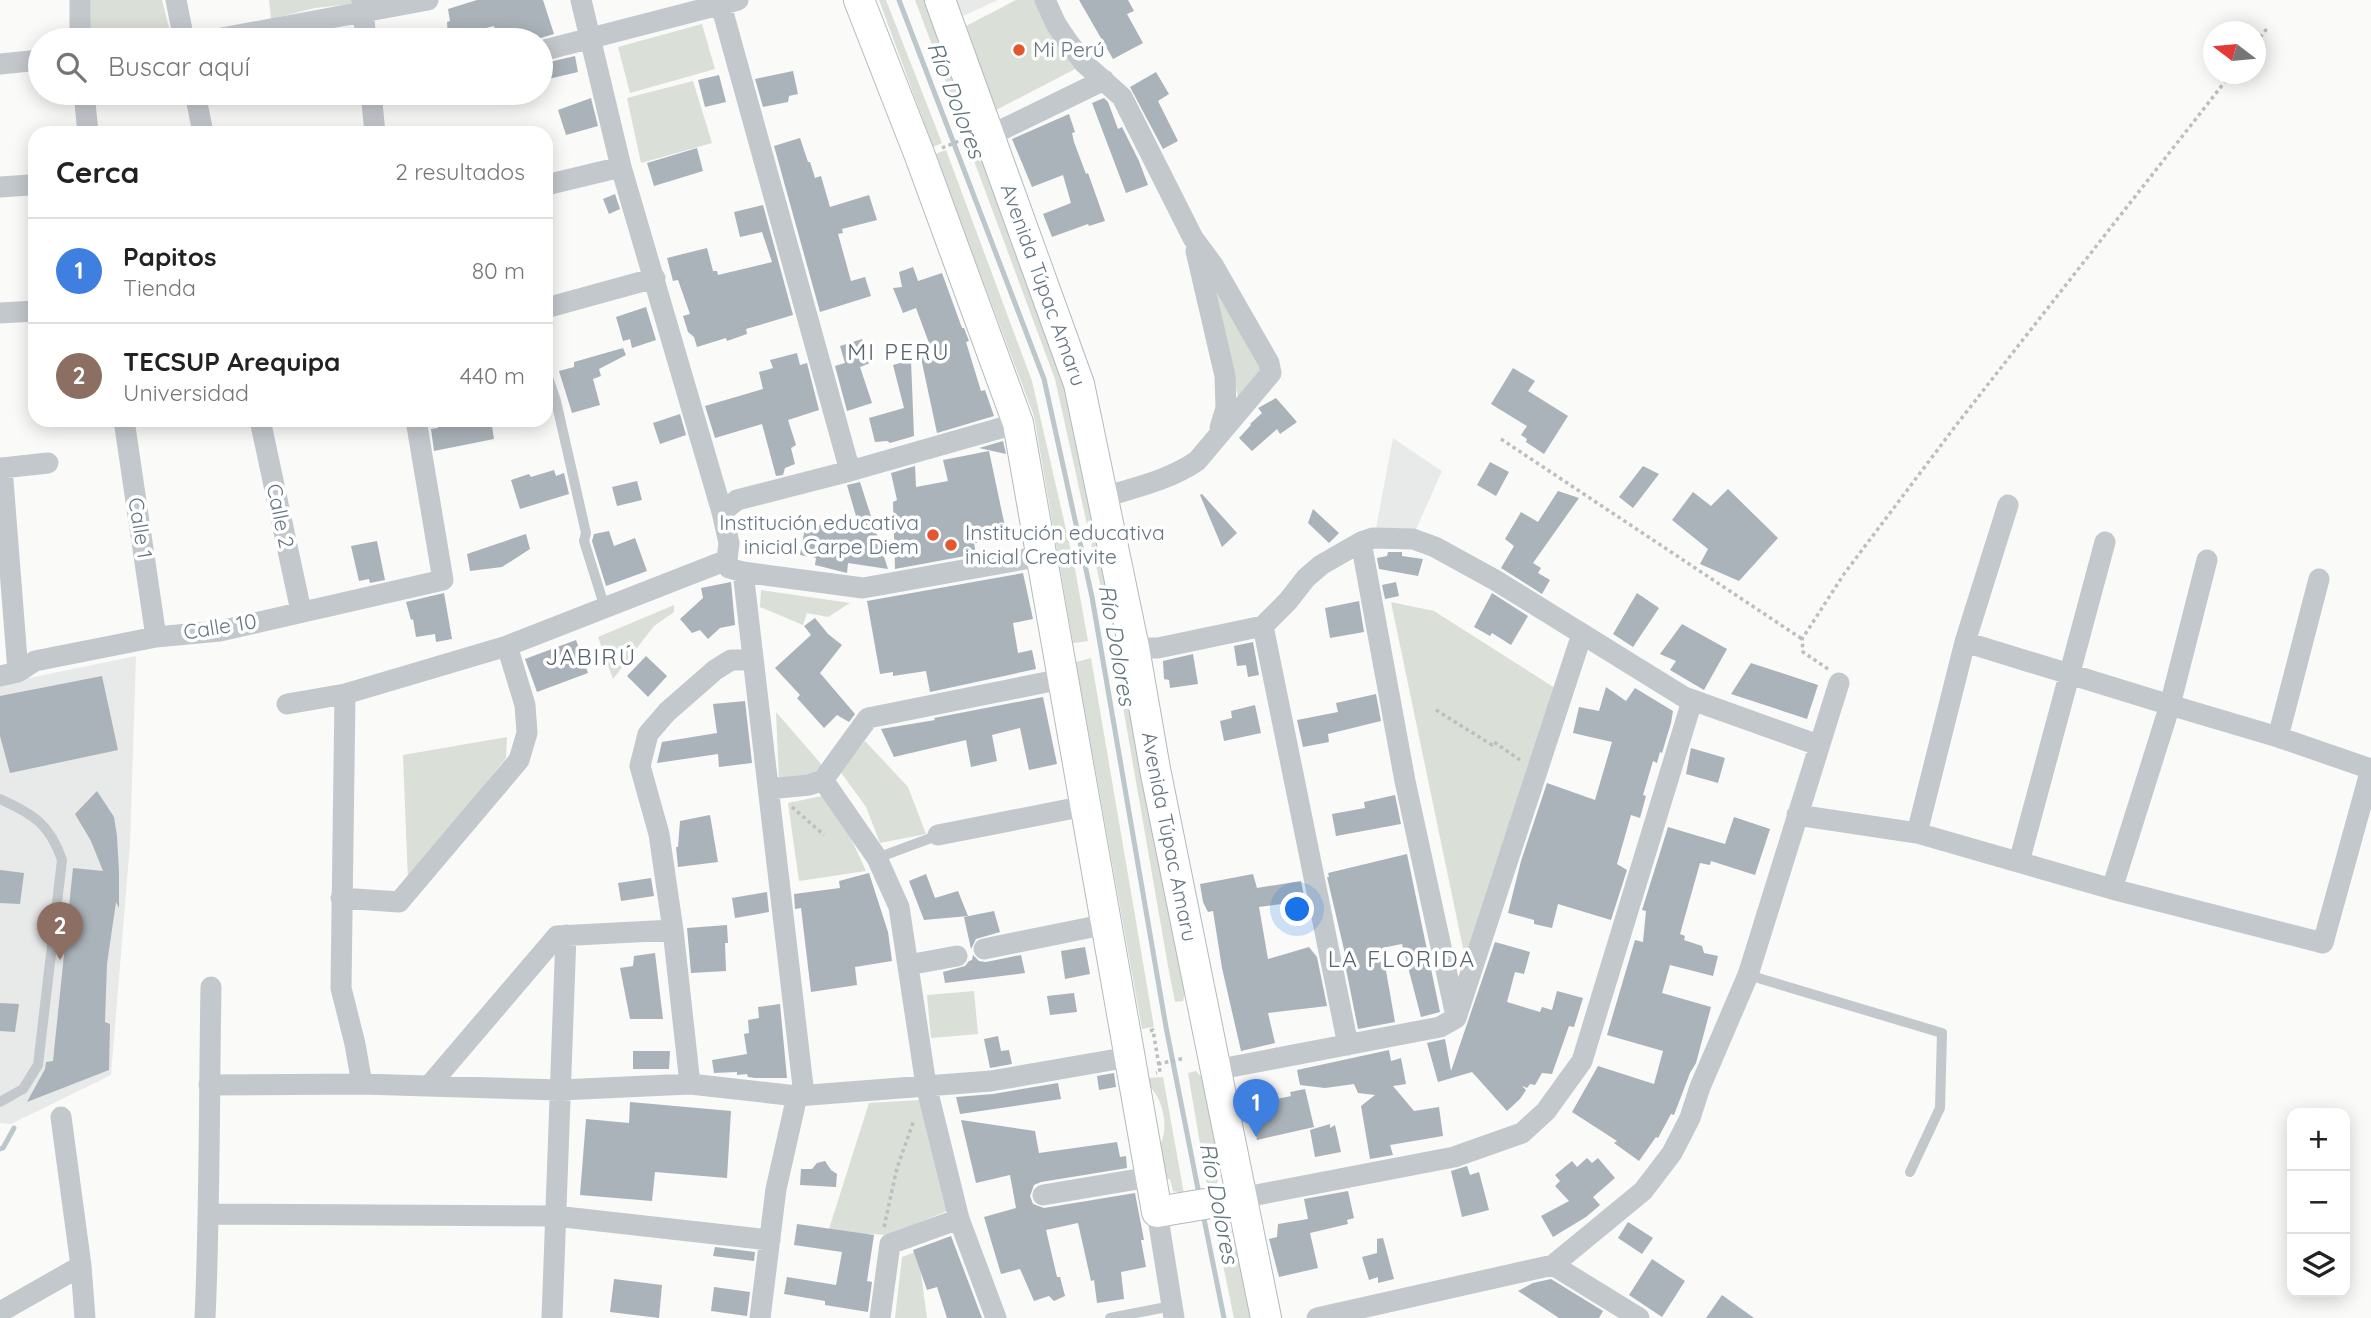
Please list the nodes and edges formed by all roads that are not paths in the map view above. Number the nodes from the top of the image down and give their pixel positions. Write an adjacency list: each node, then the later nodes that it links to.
1 (80, 0): 10 (street)
2 (176, 0): 11 (street)
3 (581, 0): 14 (street)
4 (859, 0): 36 (street)
5 (940, 0): 25 (street, Avenida Túpac Amaru)
6 (1045, 0): 18 (street)
7 (419, 3): 9 (street)
8 (730, 3): 14 (street); 43 (street)
9 (362, 6): 12 (street); 13 (street)
10 (80, 28)
11 (182, 28)
12 (264, 28)
13 (365, 28)
14 (591, 40): 15 (street); 26 (street)
15 (553, 48)
16 (28, 61): 17 (street)
17 (0, 64)
18 (1104, 80): 25 (street); 30 (street)
19 (85, 105): 22 (street)
20 (197, 105): 23 (street)
21 (372, 105): 24 (street)
22 (87, 126)
23 (202, 126)
24 (374, 126)
25 (978, 136): 44 (street, Avenida Túpac Amaru)
26 (621, 167): 27 (street); 31 (street)
27 (553, 183)
28 (28, 185): 29 (street)
29 (0, 187)
30 (1193, 238): 40 (street); 40 (street)
31 (655, 278): 32 (street); 46 (street)
32 (553, 306)
33 (28, 311): 34 (street)
34 (0, 313)
35 (553, 392): 53 (lane)
36 (1018, 423): 43 (street); 49 (street)
37 (125, 427): 57 (street, Calle 1)
38 (262, 427): 54 (street, Calle 2)
39 (417, 427): 54 (street, Calle 10)
40 (1219, 433): 44 (street)
41 (48, 463): 42 (street)
42 (1, 468): 62 (street)
43 (850, 471): 46 (street)
44 (1104, 497): 60 (street, Avenida Túpac Amaru)
45 (2008, 505): 58 (street)
46 (722, 512): 51 (street)
47 (1360, 542): 55 (street); 56 (street); 92 (street)
48 (2105, 542): 63 (street)
49 (1042, 556): 51 (street); 64 (street)
50 (2207, 560): 69 (street)
51 (735, 566): 53 (street); 61 (street)
52 (2319, 579): 70 (street)
53 (605, 608): 59 (street)
54 (301, 611): 57 (street, Calle 10)
55 (1263, 626): 60 (street); 93 (street)
56 (1581, 634): 67 (street); 92 (street)
57 (156, 637): 62 (street, Calle 10)
58 (1965, 642): 63 (street); 78 (street)
59 (506, 646): 66 (street); 83 (street)
60 (1135, 648): 95 (street, Avenida Túpac Amaru)
61 (752, 660): 74 (street); 85 (street)
62 (9, 674)
63 (2070, 674): 69 (street); 81 (street)
64 (1062, 679): 73 (street); 76 (street)
65 (1839, 683): 71 (street)
66 (345, 694): 68 (street); 83 (street)
67 (1692, 701): 71 (street); 108 (street)
68 (287, 704)
69 (2170, 705): 70 (street); 82 (street)
70 (2278, 737): 72 (street)
71 (1818, 745): 77 (street)
72 (2371, 769): 82 (street)
73 (823, 780): 74 (street); 80 (street)
74 (776, 794): 102 (street)
75 (0, 799): 103 (lane)
76 (1084, 806): 79 (street); 84 (street)
77 (1797, 815): 78 (street); 90 (street)
78 (1917, 833): 81 (street)
79 (934, 836): 80 (lane)
80 (877, 858): 89 (street)
81 (2018, 862): 82 (street)
82 (2112, 889)
83 (341, 898): 96 (street)
84 (1107, 924): 87 (street); 94 (street)
85 (673, 930): 86 (street); 97 (street)
86 (566, 936): 100 (street); 101 (street)
87 (984, 949)
88 (957, 956): 89 (street)
89 (908, 965): 99 (street)
90 (1748, 975): 105 (lane); 114 (street)
91 (211, 987): 98 (street)
92 (1457, 1018): 93 (street)
93 (1348, 1045): 95 (street)
94 (1129, 1057): 99 (street); 106 (street)
95 (1215, 1070): 108 (street, Avenida Túpac Amaru)
96 (362, 1084): 98 (street); 100 (street)
97 (690, 1084): 101 (street); 102 (street)
98 (209, 1085): 110 (street)
99 (926, 1085): 102 (street); 112 (street)
100 (429, 1086): 101 (street)
101 (560, 1090): 111 (street)
102 (801, 1096): 113 (street)
103 (0, 1102)
104 (61, 1117): 115 (street)
105 (1910, 1172)
106 (1150, 1177): 107 (street); 109 (street)
107 (1043, 1195)
108 (1235, 1199): 109 (street); 125 (street, Avenida Túpac Amaru)
109 (1164, 1211): 117 (street)
110 (210, 1214): 111 (street); 119 (street)
111 (555, 1216): 113 (street); 120 (street)
112 (958, 1219): 122 (street); 123 (street)
113 (769, 1240): 121 (street)
114 (1553, 1265): 126 (street); 127 (street)
115 (81, 1266): 116 (street); 118 (street)
116 (0, 1312)
117 (1173, 1312): 124 (lane)
118 (85, 1318)
119 (205, 1318)
120 (551, 1318)
121 (760, 1318)
122 (880, 1318)
123 (996, 1318)
124 (1110, 1318)
125 (1266, 1318)
126 (1317, 1318)
127 (1639, 1318)

